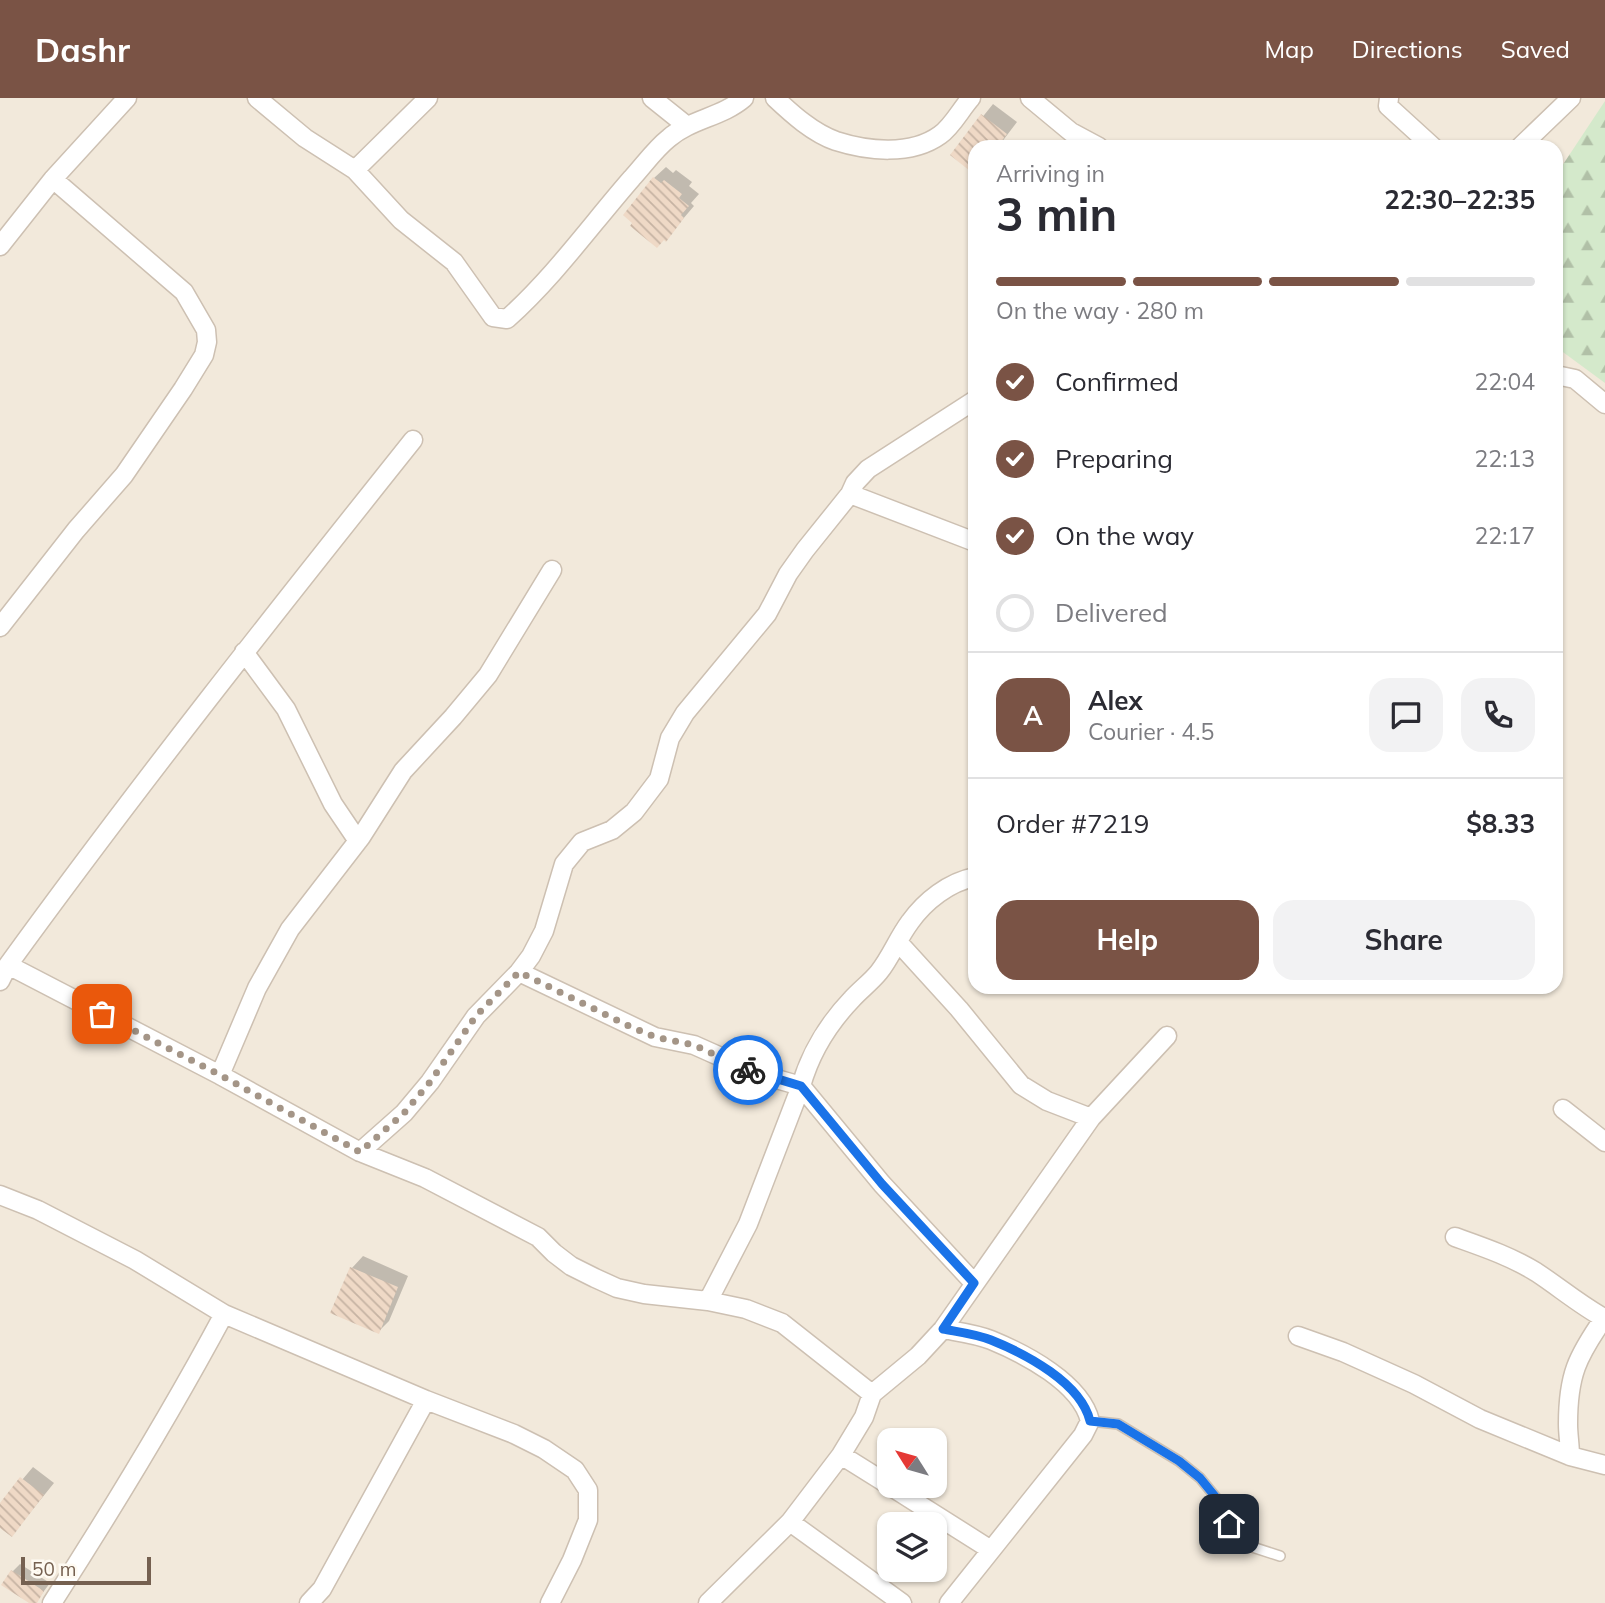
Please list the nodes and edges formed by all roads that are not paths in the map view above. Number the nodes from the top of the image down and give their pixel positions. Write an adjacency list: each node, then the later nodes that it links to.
1 (127, 98): 16 (street)
2 (257, 98): 15 (street)
3 (428, 98): 15 (street)
4 (652, 98): 11 (street)
5 (744, 98): 11 (street)
6 (775, 98): 7 (street)
7 (971, 98)
8 (1030, 98): 12 (street)
9 (1389, 98): 13 (street)
10 (1570, 98): 14 (street)
11 (687, 126): 15 (street)
12 (1086, 140)
13 (1425, 140)
14 (1527, 140)
15 (355, 170)
16 (53, 179): 17 (street); 25 (street)
17 (0, 246)
18 (1563, 376): 19 (street)
19 (1605, 404)
20 (968, 405): 22 (street)
21 (413, 440): 26 (street)
22 (850, 494): 23 (street); 30 (street)
23 (968, 539)
24 (552, 570): 27 (street)
25 (0, 626)
26 (244, 652): 27 (street); 31 (street)
27 (358, 841): 33 (street)
28 (968, 879): 29 (street)
29 (898, 942): 34 (street); 36 (street)
30 (519, 972): 34 (street); 38 (street)
31 (4, 973): 33 (street)
32 (1167, 1036): 36 (street)
33 (220, 1075): 38 (street)
34 (801, 1086): 41 (street); 42 (street)
35 (1563, 1109): 37 (street)
36 (1091, 1118): 41 (street)
37 (1605, 1142)
38 (360, 1152): 42 (street)
39 (0, 1195): 43 (street)
40 (1455, 1237): 44 (street)
41 (974, 1283): 45 (street)
42 (708, 1301): 47 (street)
43 (224, 1314): 48 (street); 59 (street)
44 (1604, 1318): 51 (street)
45 (943, 1329): 47 (street); 49 (street)
46 (1298, 1336): 51 (street)
47 (872, 1394): 50 (street)
48 (426, 1400): 60 (street); 61 (street)
49 (1090, 1421): 56 (street); 57 (lane)
50 (841, 1455): 53 (street); 55 (street)
51 (1570, 1456): 52 (street)
52 (1605, 1465)
53 (877, 1478)
54 (908, 1498): 56 (street)
55 (790, 1522): 58 (street); 62 (street)
56 (991, 1550): 63 (street)
57 (1280, 1556)
58 (899, 1602)
59 (52, 1603)
60 (309, 1603)
61 (550, 1603)
62 (708, 1603)
63 (948, 1603)

